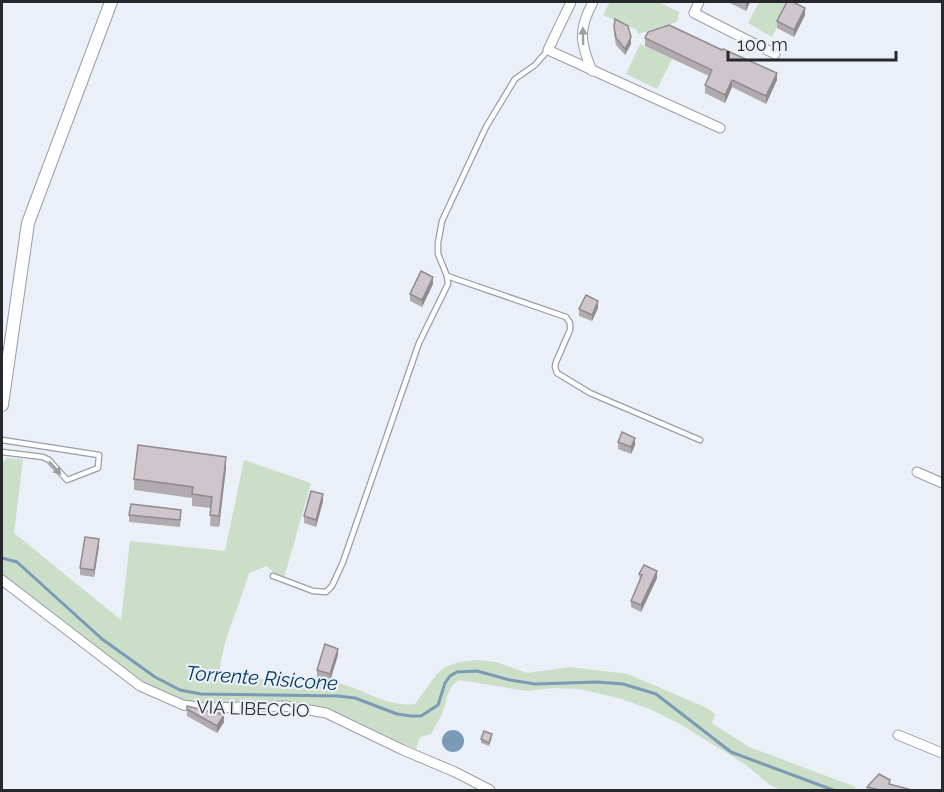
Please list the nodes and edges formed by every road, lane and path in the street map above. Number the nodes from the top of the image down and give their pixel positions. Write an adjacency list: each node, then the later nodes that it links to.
1 (111, 2): 10 (street)
2 (571, 2): 5 (street)
3 (593, 2): 7 (street, one-way to 3)
4 (699, 2): 6 (street)
5 (548, 50): 7 (street); 9 (lane)
6 (775, 54)
7 (592, 71): 8 (street)
8 (720, 128)
9 (447, 276): 12 (lane); 16 (lane)
10 (2, 405)
11 (2, 440): 13 (lane, one-way to 11)
12 (700, 440)
13 (2, 452)
14 (916, 472): 15 (street)
15 (942, 483)
16 (273, 576)
17 (2, 580): 20 (street, VIA LIBECCIO)
18 (898, 735): 19 (street)
19 (942, 753)
20 (490, 790)

